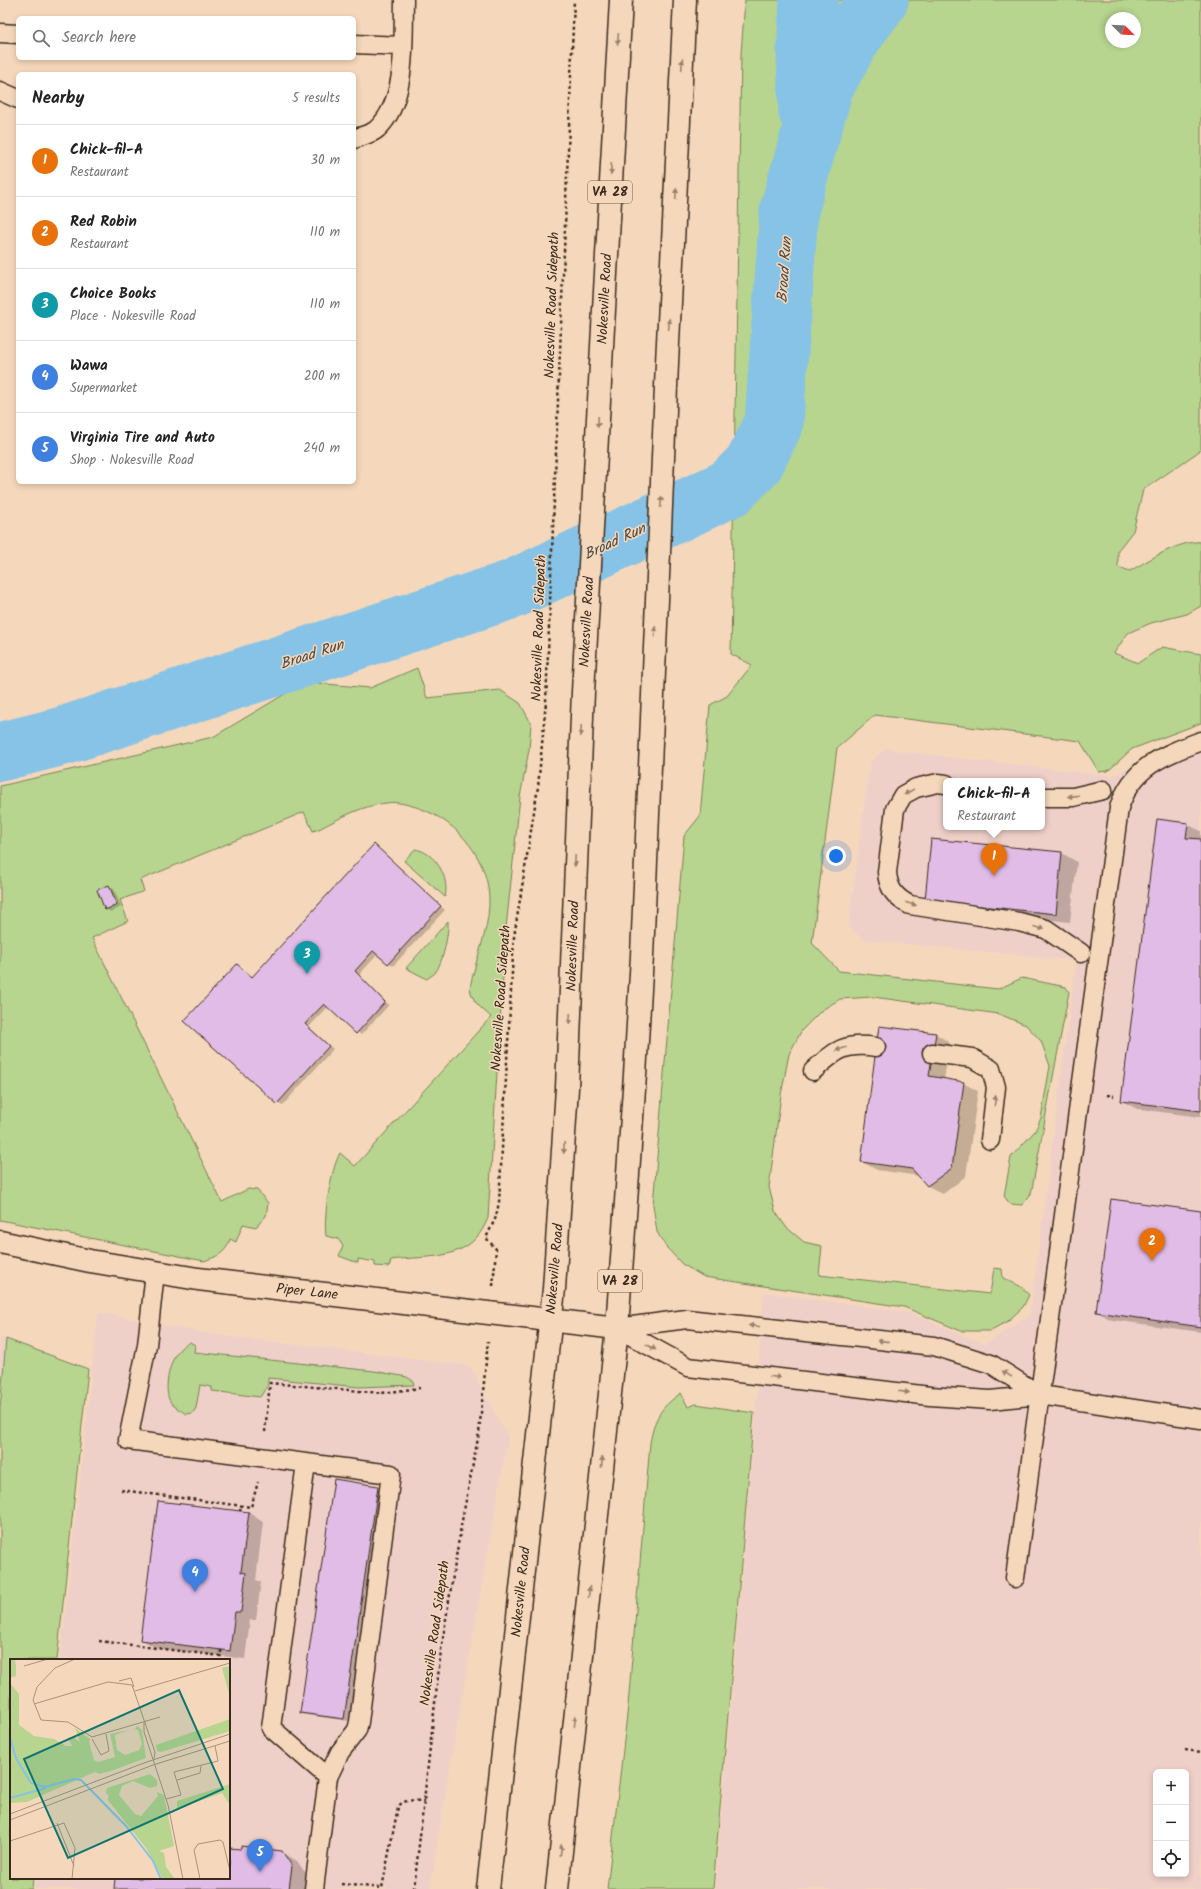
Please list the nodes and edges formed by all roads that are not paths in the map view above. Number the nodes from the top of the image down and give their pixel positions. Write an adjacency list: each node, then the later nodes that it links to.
1 (404, 0): 7 (lane)
2 (621, 0): 22 (main road, Nokesville Road / VA 28, one-way to 22)
3 (685, 0): 23 (main road, VA 28, one-way to 3)
4 (0, 33): 5 (lane)
5 (16, 34)
6 (356, 44): 7 (lane)
7 (402, 46): 10 (lane)
8 (0, 91): 9 (lane)
9 (16, 98)
10 (356, 137)
11 (1201, 741): 24 (lane)
12 (943, 784): 15 (lane, one-way to 15)
13 (1104, 790): 14 (lane, one-way to 14)
14 (1045, 797)
15 (1081, 953)
16 (876, 1047): 18 (lane, one-way to 18)
17 (932, 1053): 19 (lane, one-way to 17)
18 (813, 1072)
19 (990, 1140)
20 (0, 1242): 21 (main road, Piper Lane)
21 (155, 1272): 22 (main road, Piper Lane); 26 (lane)
22 (551, 1319): 23 (main road, Piper Lane); 30 (main road, Nokesville Road / VA 28)
23 (617, 1328): 24 (lane, one-way to 24); 24 (lane, one-way to 23); 31 (main road, VA 28, one-way to 23)
24 (1040, 1395): 25 (lane); 27 (lane)
25 (1201, 1419)
26 (306, 1463): 28 (lane); 28 (lane)
27 (1015, 1578)
28 (328, 1777): 29 (lane)
29 (314, 1885)
30 (488, 1889)
31 (557, 1889)

